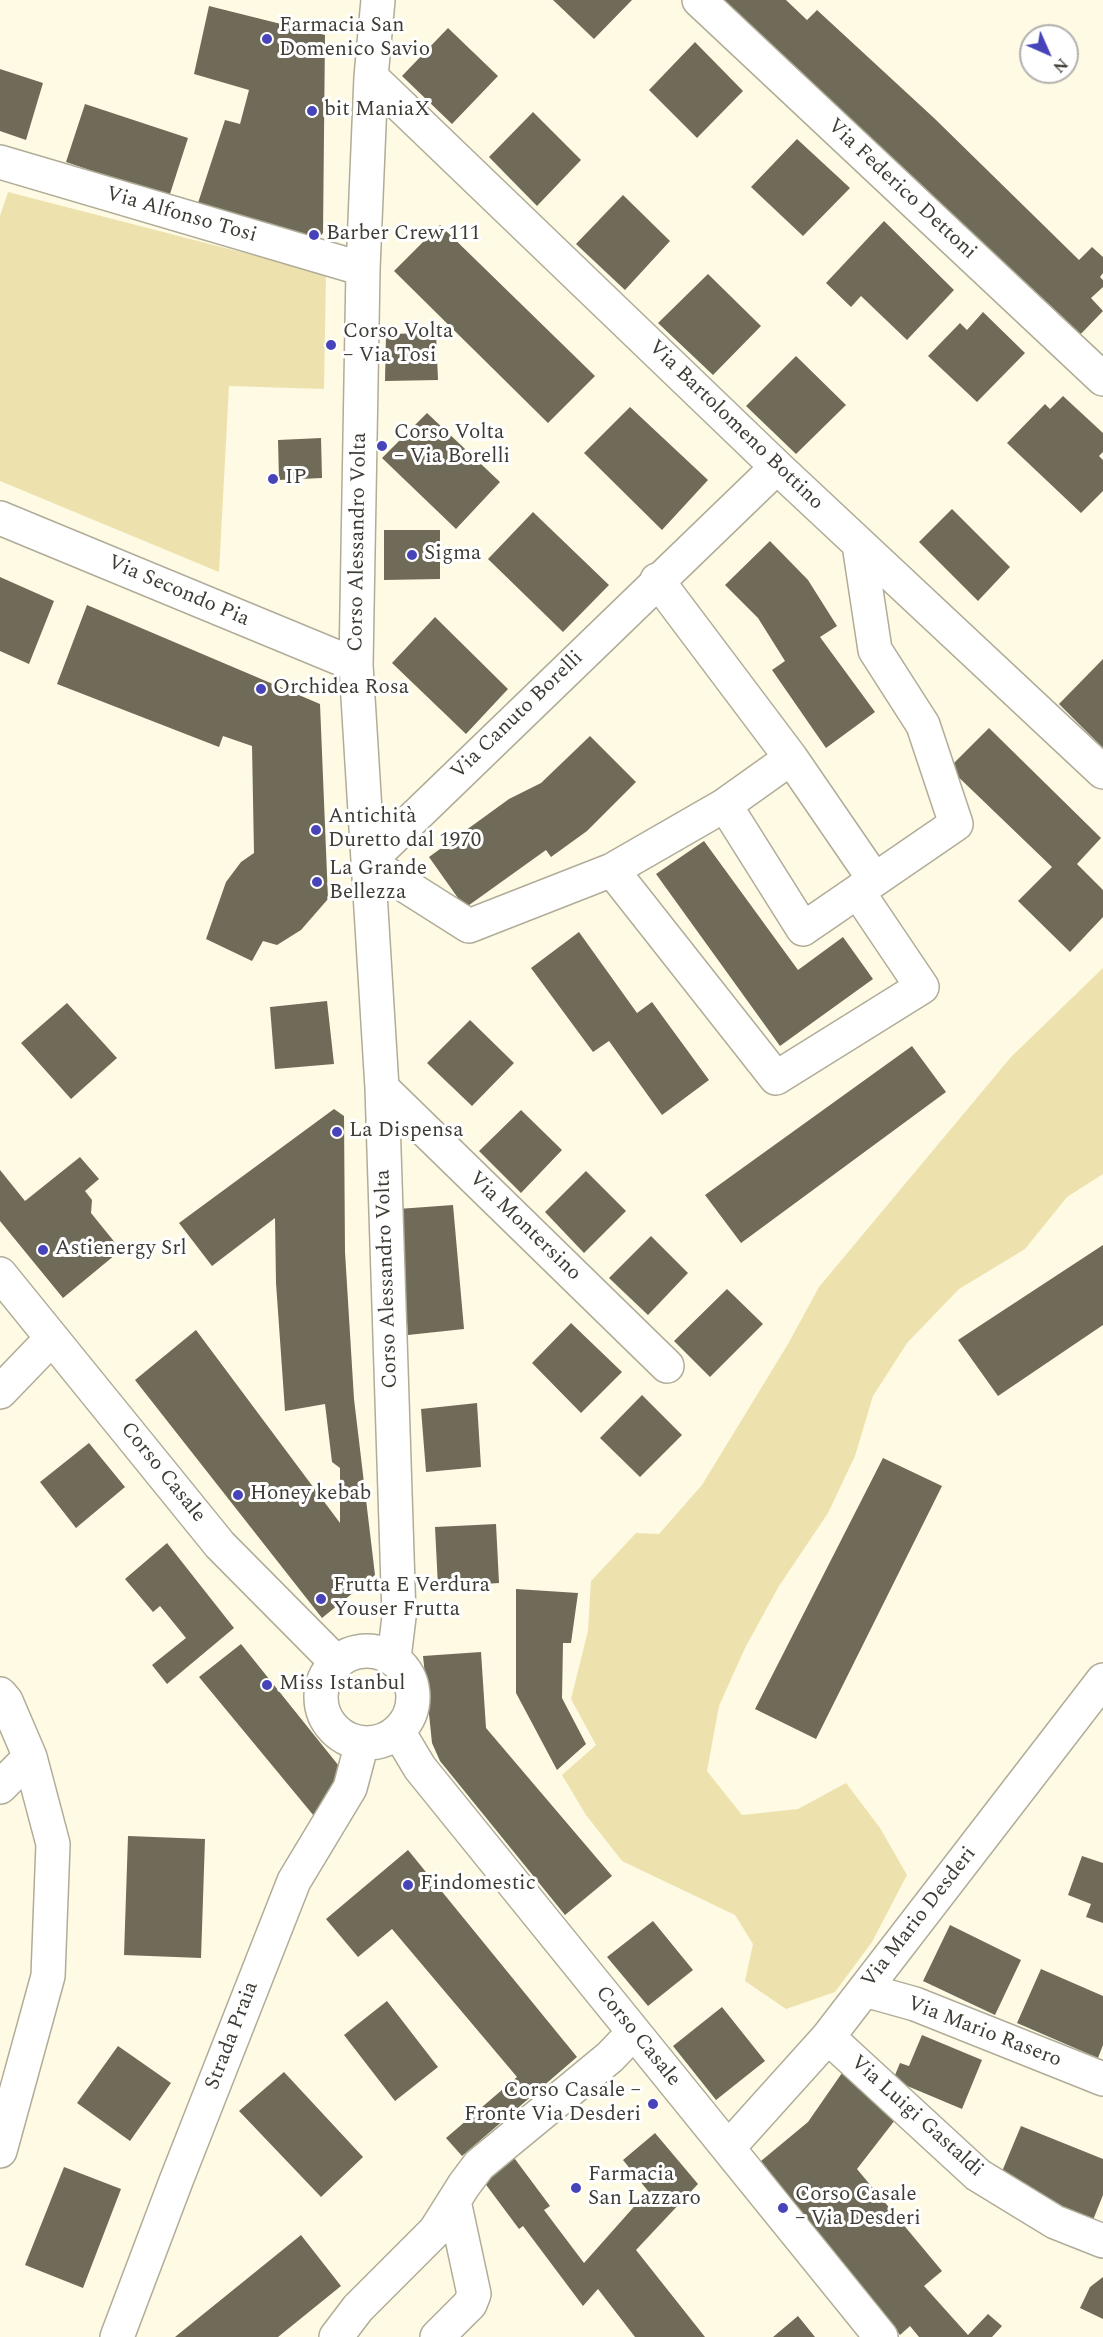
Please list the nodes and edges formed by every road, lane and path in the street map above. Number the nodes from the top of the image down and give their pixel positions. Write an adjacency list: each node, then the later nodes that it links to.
1 (378, 0): 3 (street, Corso Alessandro Volta)
2 (699, 0): 6 (street, Via Federico Dettoni)
3 (371, 77): 5 (street, Corso Alessandro Volta); 7 (street, Via Bartolomeno Bottino)
4 (0, 162): 5 (street, Via Alfonso Tosi)
5 (363, 269): 11 (street, Corso Alessandro Volta)
6 (1103, 379)
7 (777, 467): 9 (street, Via Bartolomeno Bottino); 10 (street, Via Canuto Borelli)
8 (0, 518): 11 (street, Via Secondo Pia)
9 (859, 544): 13 (street, Via Bartolomeno Bottino); 17 (street)
10 (657, 580): 12 (street); 15 (street, Via Canuto Borelli)
11 (356, 666): 15 (street, Corso Alessandro Volta)
12 (791, 758): 14 (street); 17 (street)
13 (1103, 772)
14 (724, 805): 16 (street); 17 (street)
15 (368, 862): 16 (street); 18 (street, Corso Alessandro Volta)
16 (612, 870): 17 (street)
17 (866, 886)
18 (382, 1088): 21 (street, Via Montersino); 23 (street, Corso Alessandro Volta)
19 (0, 1274): 20 (street, Corso Casale)
20 (52, 1338): 22 (street); 24 (street, Corso Casale)
21 (667, 1366)
22 (0, 1392)
23 (394, 1658): 24 (street); 27 (street)
24 (336, 1662): 28 (street)
25 (1103, 1680): 31 (street, Via Mario Desderi)
26 (0, 1694): 29 (street)
27 (399, 1733): 28 (street); 32 (street, Corso Casale)
28 (362, 1743): 39 (street, Strada Praia)
29 (30, 1757): 30 (street); 36 (street)
30 (0, 1787)
31 (865, 1990): 33 (street, Via Mario Desderi); 34 (street, Via Mario Rasero)
32 (633, 2033): 35 (street, Corso Casale); 37 (street)
33 (828, 2037): 35 (street, Via Mario Desderi); 38 (street, Via Luigi Gastaldi)
34 (1103, 2079)
35 (729, 2147): 42 (street, Corso Casale)
36 (0, 2151)
37 (454, 2201): 40 (street); 41 (street)
38 (1103, 2241)
39 (117, 2337)
40 (336, 2337)
41 (437, 2337)
42 (881, 2337)

